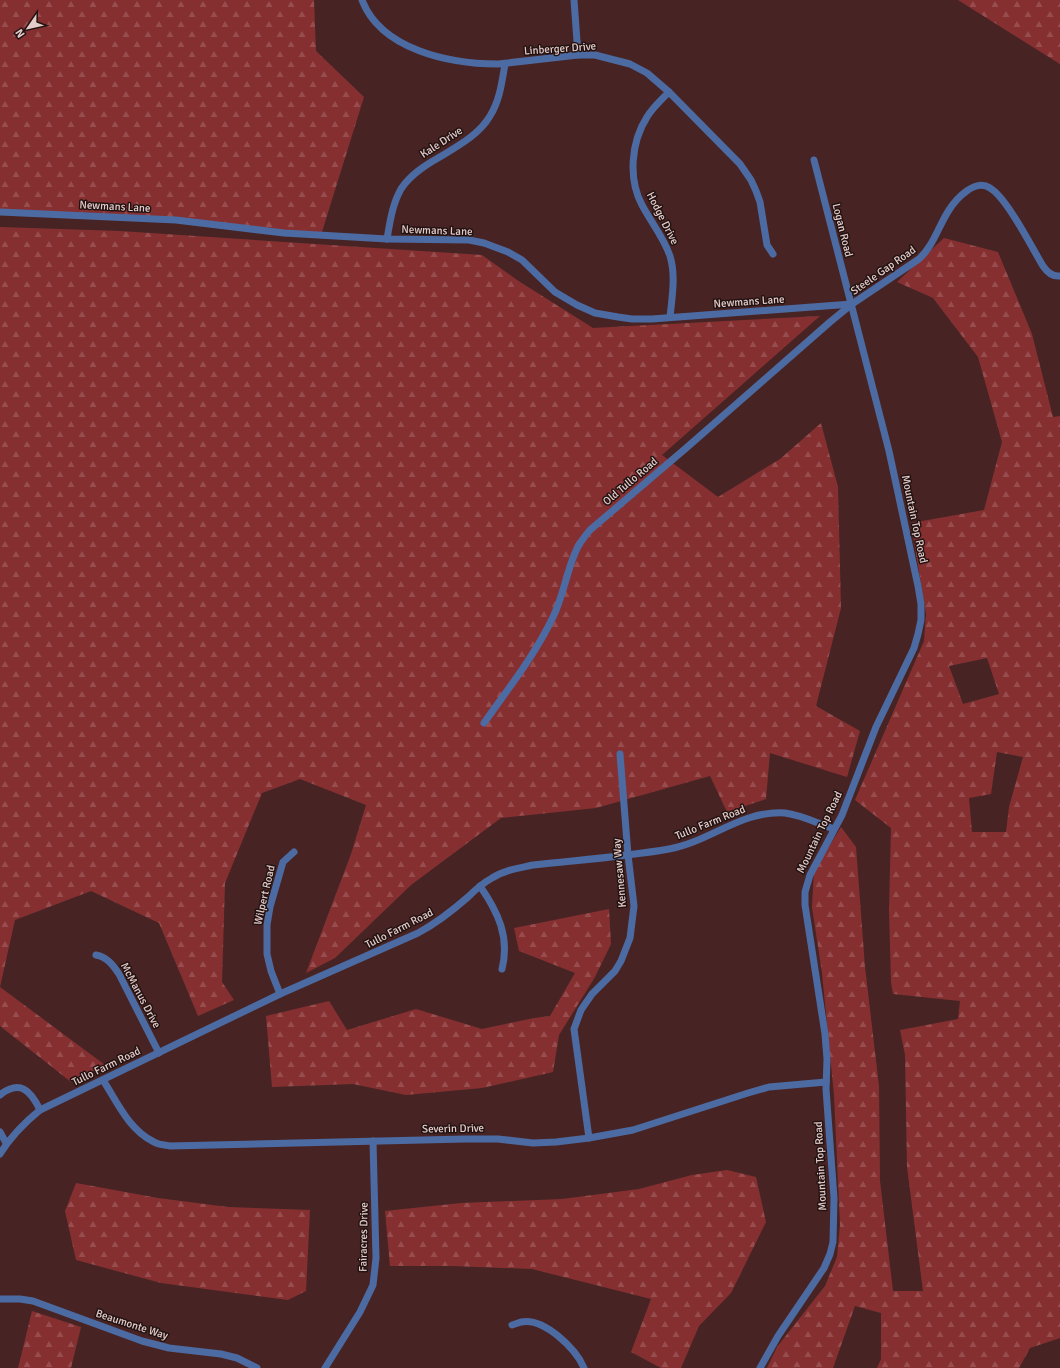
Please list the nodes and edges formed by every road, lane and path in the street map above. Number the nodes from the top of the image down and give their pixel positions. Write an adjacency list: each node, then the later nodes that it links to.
1 (362, 0): 4 (street, Linberger Drive)
2 (574, 0): 3 (street)
3 (578, 55): 4 (street, Linberger Drive); 5 (street, Linberger Drive)
4 (505, 64): 8 (street, Kale Drive)
5 (670, 92): 9 (street, Linberger Drive); 12 (street, Hodge Drive)
6 (814, 160): 11 (street, Logan Road)
7 (0, 212): 8 (street, Newmans Lane)
8 (387, 239): 12 (street, Newmans Lane)
9 (772, 254)
10 (1059, 277): 11 (street, Steele Gap Road)
11 (852, 304): 12 (street, Newmans Lane); 13 (street, Old Tullo Road); 15 (street, Mountain Top Road)
12 (670, 317)
13 (484, 723)
14 (620, 754): 17 (street, Kennesaw Way)
15 (834, 829): 17 (street, Tullo Farm Road); 24 (street, Mountain Top Road)
16 (294, 852): 21 (street, Wilpert Road)
17 (628, 855): 18 (street, Tullo Farm Road); 28 (street, Kennesaw Way)
18 (480, 886): 20 (street); 21 (street, Tullo Farm Road)
19 (96, 955): 22 (street, McManus Drive)
20 (502, 969)
21 (280, 994): 22 (street, Tullo Farm Road)
22 (159, 1053): 23 (street, Tullo Farm Road)
23 (103, 1080): 26 (street, Tullo Farm Road); 29 (street, Severin Drive)
24 (826, 1082): 28 (street, Severin Drive); 37 (street, Mountain Top Road)
25 (0, 1095): 26 (street)
26 (40, 1110): 30 (street, Tullo Farm Road)
27 (0, 1132): 30 (street)
28 (588, 1138): 29 (street, Severin Drive)
29 (373, 1141): 35 (street, Fairacres Drive)
30 (6, 1143): 31 (street, Tullo Farm Road)
31 (0, 1154)
32 (0, 1299): 34 (street, Beaumonte Way)
33 (512, 1326): 36 (street)
34 (257, 1368)
35 (325, 1368)
36 (584, 1368)
37 (760, 1368)

